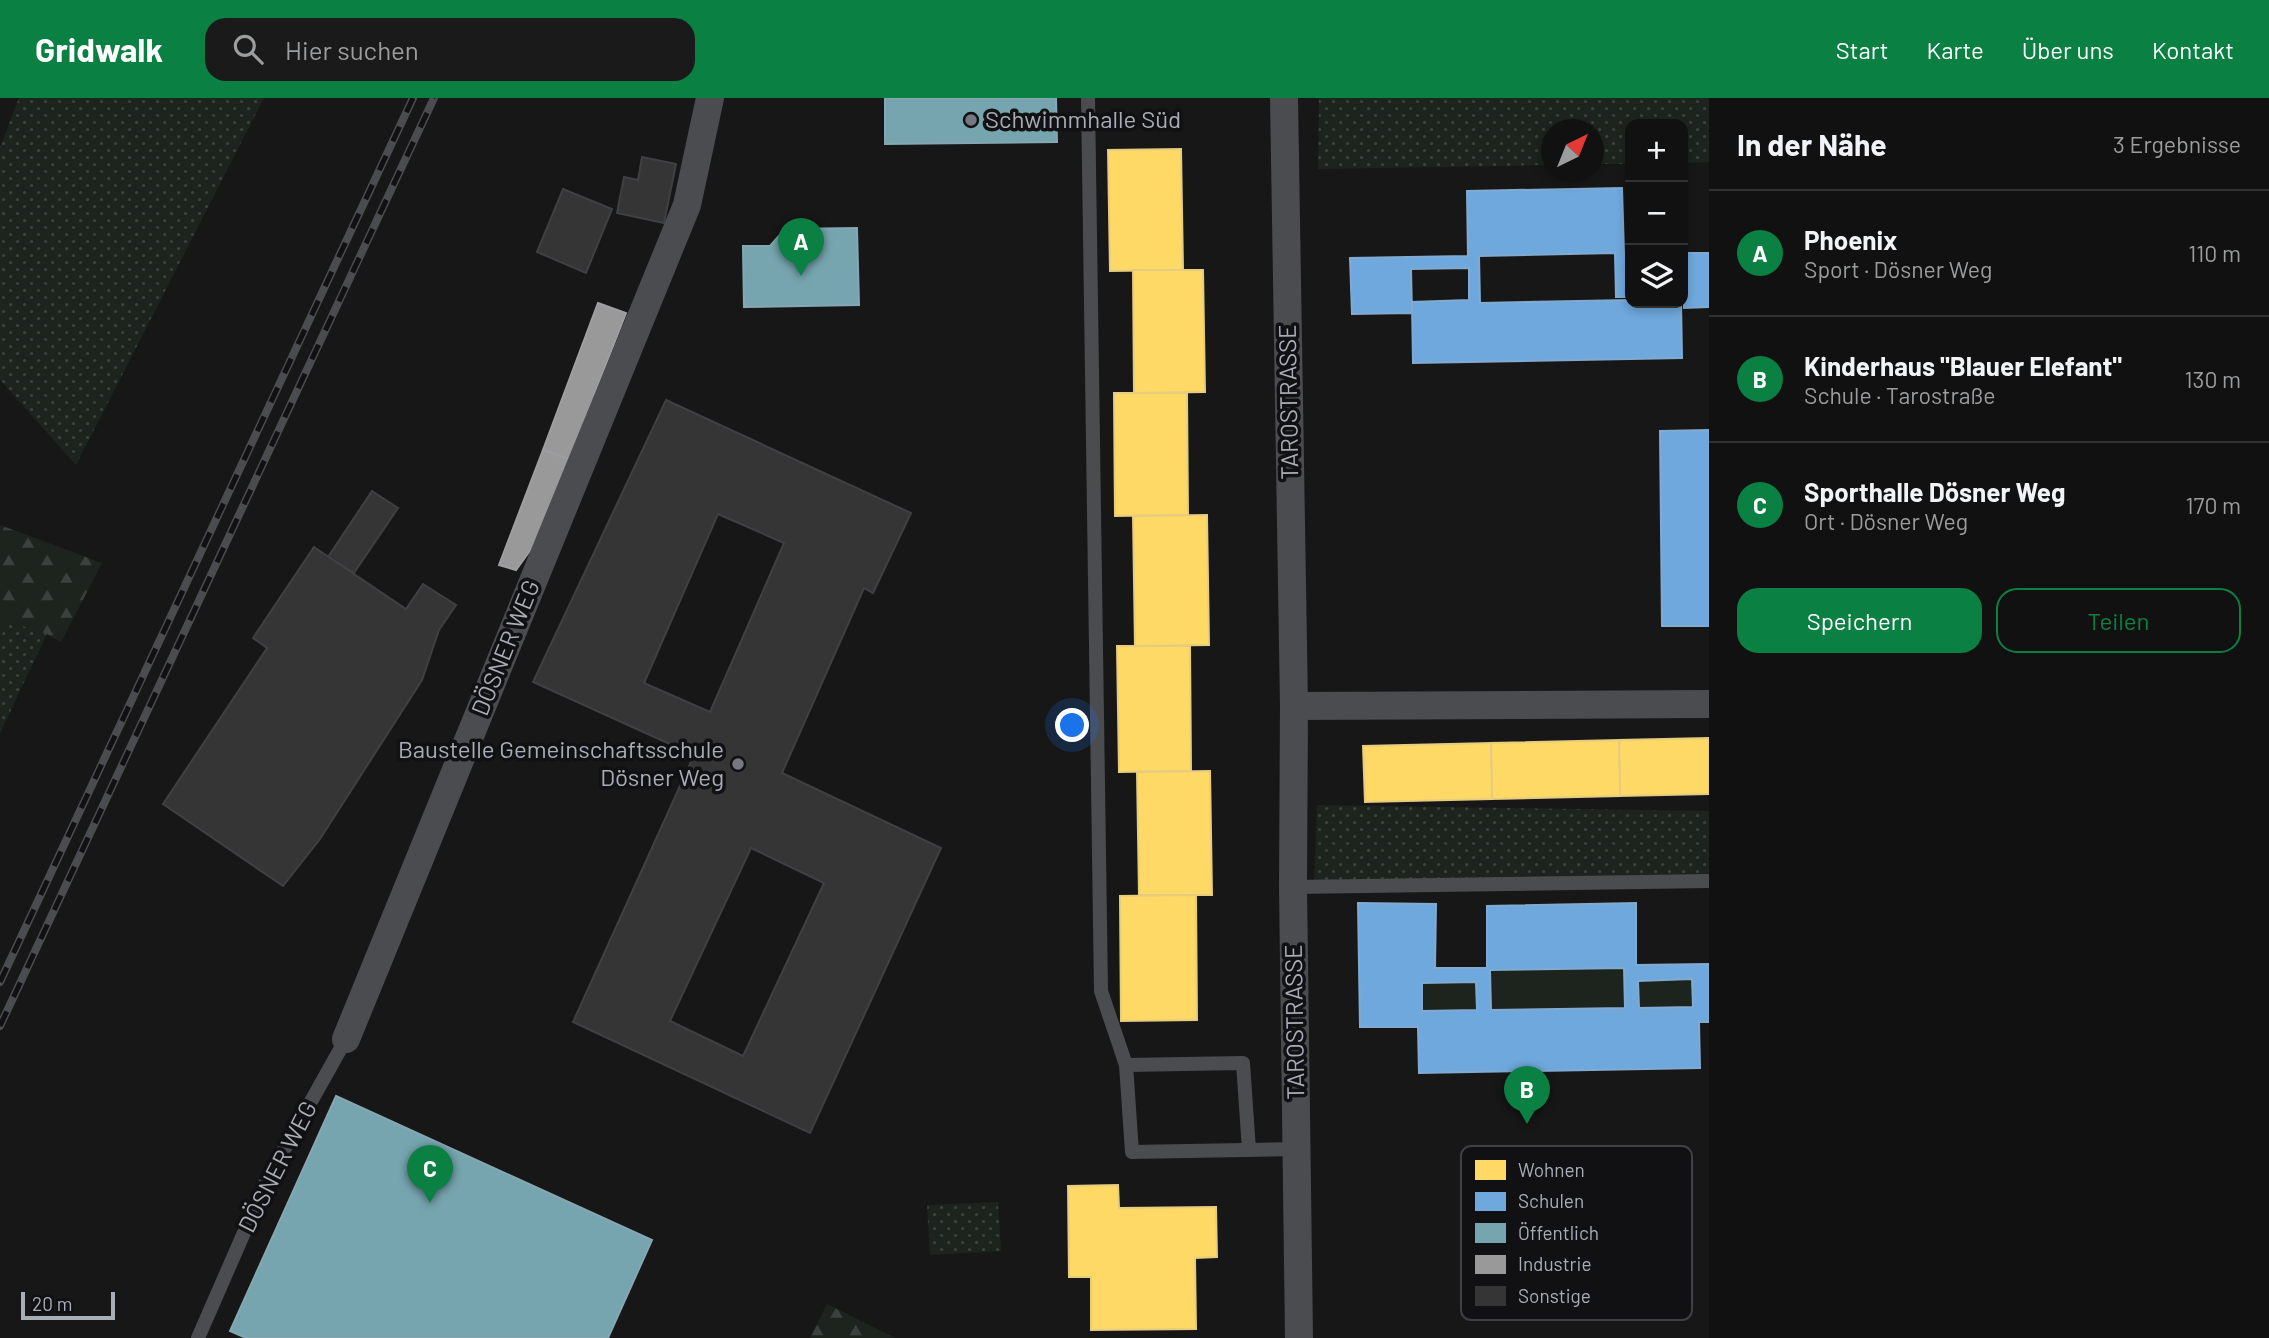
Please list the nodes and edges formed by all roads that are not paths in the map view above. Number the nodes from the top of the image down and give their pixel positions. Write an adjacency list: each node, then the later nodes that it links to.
1 (710, 98): 8 (street, DÖSNER WEG)
2 (1087, 98): 9 (lane)
3 (1284, 98): 5 (street, TAROSTRASSE)
4 (1709, 704): 5 (street)
5 (1294, 706): 7 (street, TAROSTRASSE)
6 (1709, 881): 7 (lane)
7 (1293, 887): 10 (street, TAROSTRASSE)
8 (346, 1040): 12 (lane, DÖSNER WEG)
9 (1126, 1065): 11 (lane); 11 (lane)
10 (1296, 1149): 11 (lane); 13 (street, TAROSTRASSE)
11 (1249, 1150)
12 (198, 1338)
13 (1299, 1338)

